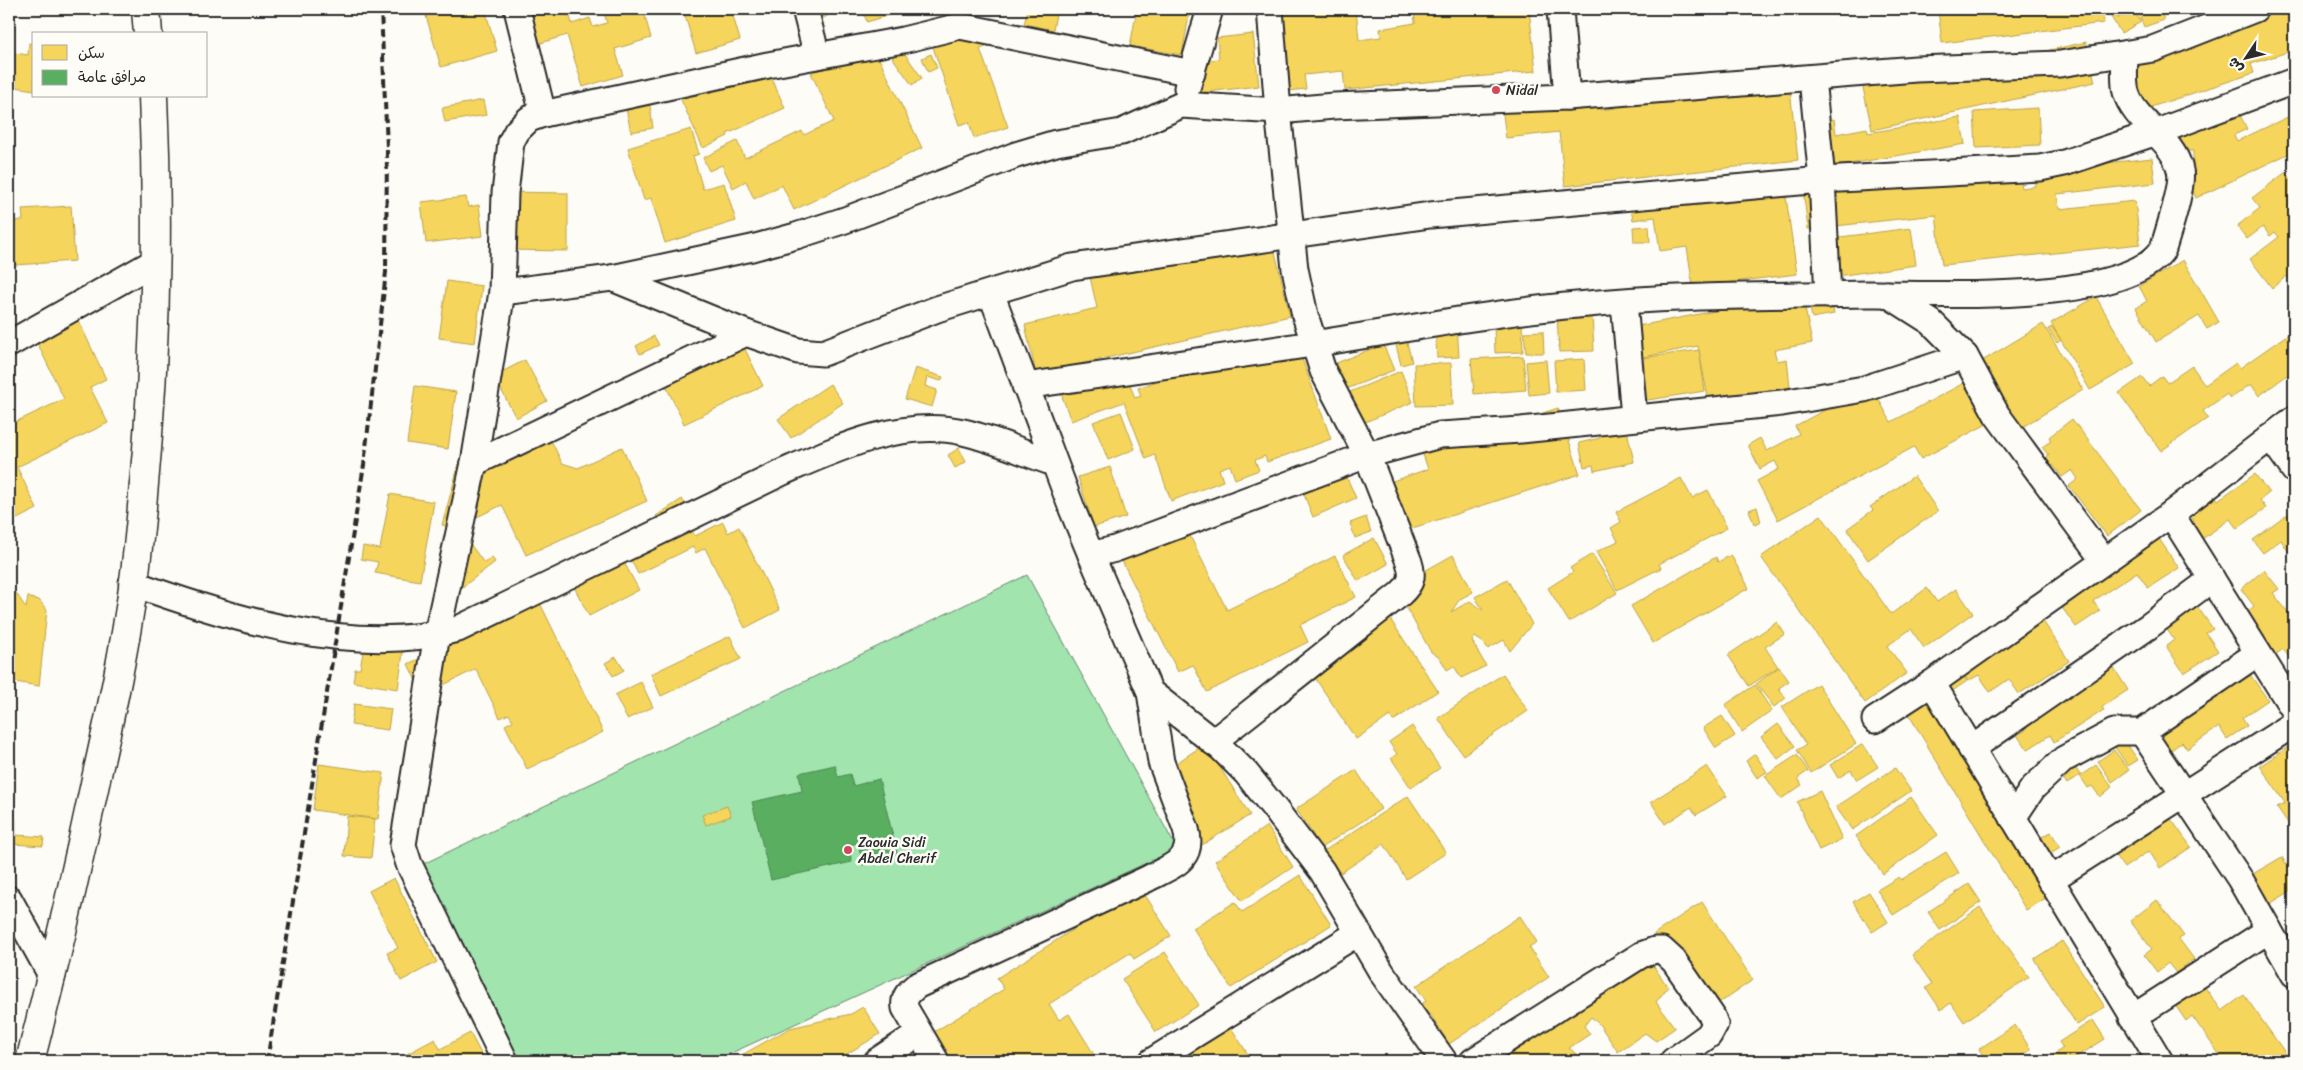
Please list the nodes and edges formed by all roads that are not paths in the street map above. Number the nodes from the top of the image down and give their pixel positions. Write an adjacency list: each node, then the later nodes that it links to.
1 (146, 9): 9 (main road)
2 (517, 9): 19 (street)
3 (805, 9): 11 (street)
4 (1210, 9): 12 (street)
5 (1270, 9): 18 (street)
6 (1560, 9): 16 (street)
7 (2255, 9): 10 (street)
8 (946, 18): 11 (street); 12 (street)
9 (148, 32)
10 (2125, 54): 13 (street); 20 (street)
11 (817, 56): 19 (street)
12 (1192, 72): 17 (street)
13 (1812, 78): 16 (street); 21 (street)
14 (2294, 81): 20 (street)
15 (153, 98): 23 (main road)
16 (1567, 98): 18 (street)
17 (1181, 105): 18 (street); 24 (street)
18 (1278, 111): 22 (street)
19 (543, 114): 25 (street)
20 (2157, 132): 21 (street); 27 (street)
21 (1822, 180): 22 (street); 28 (street)
22 (1292, 233): 26 (street); 32 (street)
23 (156, 261): 31 (street); 46 (main road)
24 (612, 278): 25 (street); 30 (street)
25 (502, 292): 39 (street)
26 (991, 293): 30 (street); 34 (street)
27 (1887, 294): 28 (street); 33 (street)
28 (1828, 295): 29 (street)
29 (1624, 302): 32 (street); 35 (street)
30 (746, 332): 39 (street)
31 (9, 344)
32 (1314, 344): 34 (street); 38 (street)
33 (1964, 356): 35 (street); 44 (street)
34 (1025, 386): 40 (street)
35 (1634, 418): 38 (street)
36 (2294, 419): 37 (street)
37 (2270, 436): 41 (street); 42 (street)
38 (1367, 455): 43 (street); 55 (street)
39 (474, 463): 47 (street)
40 (1054, 463): 43 (street); 47 (street)
41 (2294, 470)
42 (2171, 514): 44 (street); 45 (street)
43 (1091, 555): 50 (street)
44 (2104, 561): 49 (street)
45 (2212, 579): 48 (street); 56 (street)
46 (132, 583): 47 (street); 64 (main road)
47 (437, 634): 68 (street)
48 (2258, 653): 51 (street); 54 (street)
49 (1932, 683): 52 (street); 56 (street)
50 (1150, 692): 55 (street); 66 (street)
51 (2294, 710)
52 (1875, 720)
53 (2294, 724): 57 (street)
54 (2142, 732): 57 (street); 58 (street)
55 (1213, 742): 62 (street)
56 (1971, 749): 58 (street)
57 (2186, 796): 59 (street); 61 (street)
58 (2013, 818): 59 (street)
59 (2050, 880): 65 (street)
60 (9, 899): 64 (street)
61 (2269, 930): 63 (street); 65 (street)
62 (1358, 934): 71 (street); 72 (street)
63 (2294, 974)
64 (52, 977): 67 (main road)
65 (2132, 1018): 75 (street)
66 (918, 1033): 69 (street); 70 (street)
67 (30, 1061)
68 (505, 1061)
69 (877, 1061)
70 (936, 1061)
71 (1152, 1061)
72 (1444, 1061)
73 (1473, 1061): 74 (street)
74 (1672, 1061)
75 (2160, 1061)

